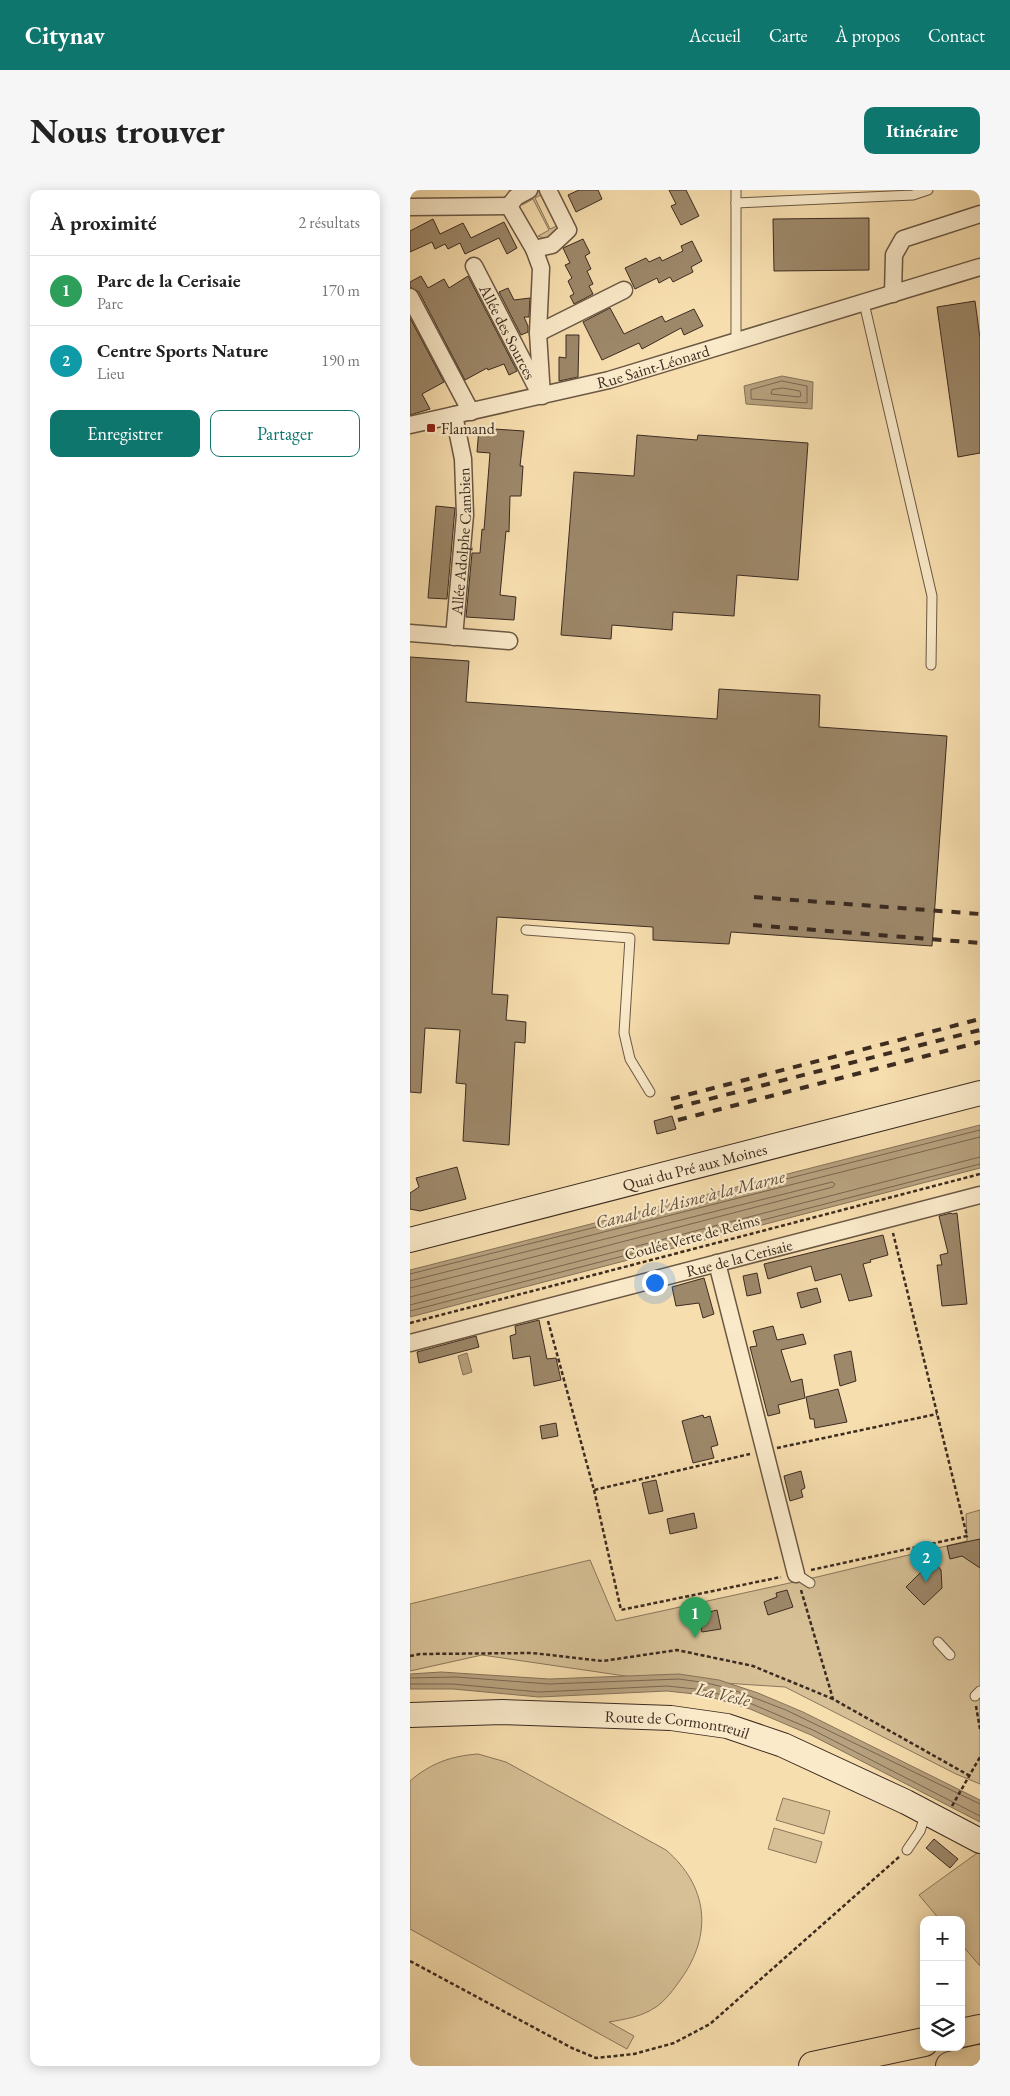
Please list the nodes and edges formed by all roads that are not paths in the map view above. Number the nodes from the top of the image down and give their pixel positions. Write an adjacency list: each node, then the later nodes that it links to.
1 (529, 190): 6 (street)
2 (548, 190): 9 (street)
3 (736, 190): 5 (lane)
4 (928, 190): 5 (lane)
5 (736, 203): 17 (lane)
6 (510, 206): 7 (street); 9 (street)
7 (410, 207)
8 (980, 214): 13 (street)
9 (534, 250): 16 (street)
10 (474, 266): 18 (street, Allée des Sources)
11 (980, 267): 13 (street, Rue Saint-Léonard)
12 (624, 290): 16 (street)
13 (893, 294): 15 (street, Rue Saint-Léonard)
14 (410, 297): 19 (street)
15 (864, 303): 17 (street, Rue Saint-Léonard); 25 (lane)
16 (538, 333): 18 (street)
17 (736, 341): 18 (street, Rue Saint-Léonard)
18 (542, 396): 19 (street, Rue Saint-Léonard)
19 (470, 412): 20 (street, Rue Saint-Léonard)
20 (454, 415): 21 (street, Rue Saint-Léonard); 23 (street, Allée Adolphe Cambien)
21 (410, 425)
22 (410, 633): 23 (street)
23 (454, 637): 24 (street)
24 (509, 641)
25 (931, 665)
26 (526, 930): 27 (lane)
27 (650, 1092)
28 (980, 1093): 30 (street, Quai du Pré aux Moines)
29 (980, 1195): 31 (street, Rue de la Cerisaie)
30 (410, 1240)
31 (717, 1263): 32 (street, Rue de la Cerisaie); 33 (street)
32 (410, 1343)
33 (803, 1578)
34 (938, 1642): 35 (lane)
35 (950, 1655)
36 (410, 1715): 37 (street, Route de Cormontreuil)
37 (933, 1817): 38 (street, Route de Cormontreuil); 39 (lane)
38 (980, 1841)
39 (907, 1850)
40 (980, 2029): 41 (highway)
41 (965, 2032)
42 (920, 2043): 44 (highway)
43 (980, 2059): 45 (highway)
44 (813, 2066)
45 (950, 2066)

